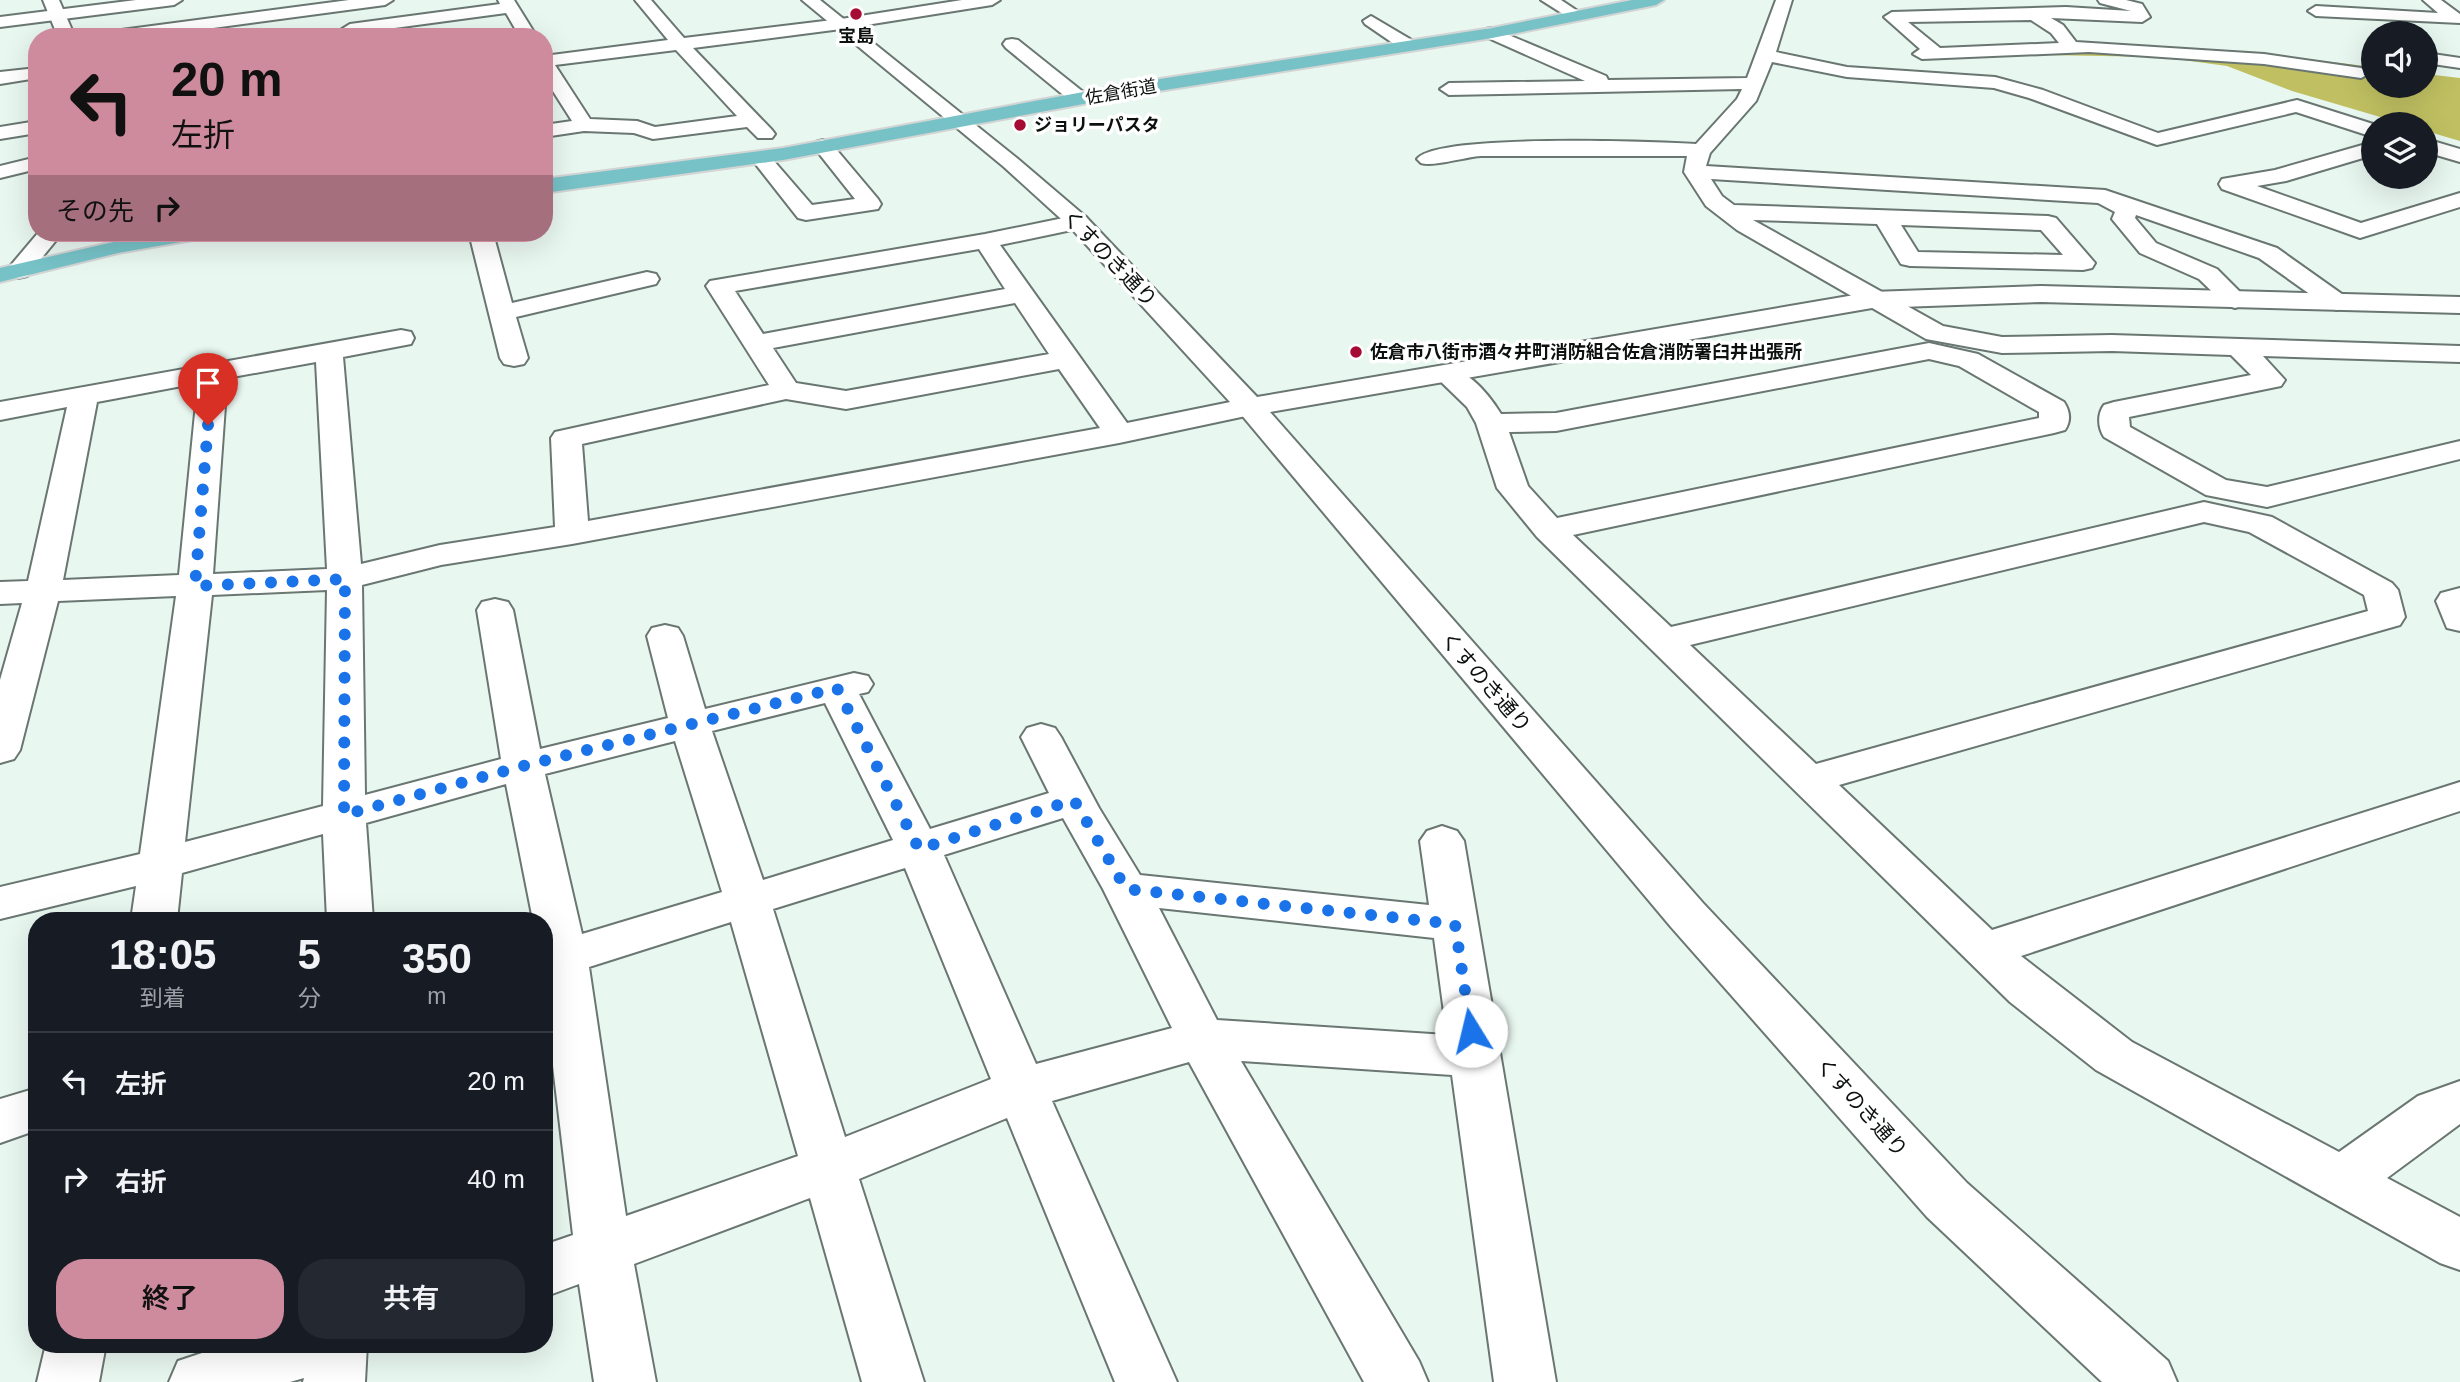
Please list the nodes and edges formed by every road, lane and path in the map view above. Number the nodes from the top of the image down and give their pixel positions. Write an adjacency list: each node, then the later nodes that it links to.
1 (174, 0): 15 (street)
2 (385, 0): 23 (street)
3 (643, 0): 28 (street)
4 (810, 0): 21 (street, くすのき通り)
5 (1549, 0): 17 (street)
6 (1656, 0): 12 (main road, 佐倉街道)
7 (1784, 0): 36 (street)
8 (1927, 0): 18 (street)
9 (2106, 0): 16 (street)
10 (2431, 0): 14 (street)
11 (983, 1): 21 (street)
12 (1621, 3): 17 (main road, 佐倉街道)
13 (508, 4): 24 (street); 25 (street)
14 (2310, 6): 26 (street)
15 (54, 7): 20 (street); 22 (street)
16 (2034, 15): 18 (street); 31 (street)
17 (1577, 16): 27 (main road, 佐倉街道)
18 (1949, 16): 35 (street)
19 (1371, 20): 30 (street)
20 (0, 22)
21 (841, 24): 28 (street); 50 (street, くすのき通り)
22 (63, 28)
23 (174, 28)
24 (355, 28)
25 (523, 28)
26 (2328, 29)
27 (1492, 33): 30 (main road, 佐倉街道); 46 (street)
28 (680, 44): 39 (street); 49 (street)
29 (1012, 44): 48 (street)
30 (1409, 46): 48 (main road, 佐倉街道)
31 (2070, 46): 35 (street); 37 (street)
32 (2334, 51): 37 (street)
33 (1858, 54): 36 (street)
34 (1911, 54): 35 (street)
35 (1937, 54)
36 (1766, 55): 45 (street); 52 (street)
37 (2264, 59): 41 (street)
38 (2438, 59): 40 (street)
39 (553, 60)
40 (2460, 62)
41 (2361, 73)
42 (28, 74): 44 (street)
43 (553, 75): 51 (street)
44 (0, 78)
45 (1754, 83): 46 (street); 63 (street)
46 (1611, 85): 47 (street)
47 (1449, 89)
48 (1080, 99): 50 (main road, 佐倉街道)
49 (753, 120): 51 (street); 59 (street)
50 (960, 121): 56 (main road, 佐倉街道); 73 (street, くすのき通り)
51 (584, 125): 54 (street)
52 (2361, 127)
53 (28, 128): 55 (street)
54 (553, 130)
55 (0, 133)
56 (823, 146): 59 (main road, 佐倉街道); 61 (street)
57 (2438, 149): 60 (street)
58 (2361, 152): 70 (street)
59 (783, 154): 61 (main road, 佐倉街道)
60 (2460, 156)
61 (760, 158): 67 (main road, 佐倉街道)
62 (1428, 159): 63 (street)
63 (1698, 161): 68 (street); 71 (street)
64 (28, 165): 65 (street)
65 (0, 172)
66 (2020, 174): 68 (street)
67 (553, 185)
68 (2039, 193): 69 (street)
69 (2104, 197): 82 (street); 83 (street)
70 (2460, 200)
71 (1728, 212): 72 (street); 81 (street)
72 (1884, 216): 72 (street)
73 (1078, 222): 74 (street); 97 (street, くすのき通り)
74 (985, 241): 80 (street); 87 (street)
75 (41, 242): 78 (street)
76 (145, 242): 78 (main road)
77 (483, 242): 85 (street)
78 (9, 273)
79 (647, 279): 85 (street)
80 (1021, 294): 87 (street); 92 (street)
81 (1872, 300): 82 (street); 88 (street); 94 (street)
82 (2235, 300): 83 (street)
83 (2337, 302): 84 (street)
84 (2460, 305)
85 (502, 313): 91 (street)
86 (401, 338): 89 (street)
87 (756, 343): 95 (street)
88 (2239, 347): 90 (street); 101 (street)
89 (330, 351): 93 (street); 104 (street)
90 (2460, 354)
91 (513, 358)
92 (1066, 359): 95 (street); 100 (street)
93 (213, 372): 96 (street); 105 (street)
94 (1448, 375): 97 (street); 99 (street)
95 (786, 390): 103 (street)
96 (84, 397): 98 (street); 106 (street)
97 (1250, 407): 100 (street); 155 (street, くすのき通り)
98 (0, 411)
99 (1491, 423): 102 (street); 102 (street)
100 (1119, 434): 103 (street)
101 (2460, 450)
102 (1549, 530): 112 (street)
103 (572, 534): 104 (street)
104 (345, 579): 105 (street); 120 (street)
105 (195, 586): 106 (street); 123 (street)
106 (43, 592): 107 (street); 115 (street)
107 (0, 593)
108 (2460, 599): 110 (street)
109 (495, 610): 116 (street)
110 (2460, 620)
111 (665, 636): 113 (street)
112 (1664, 640): 117 (street); 117 (street)
113 (690, 724): 116 (street); 122 (street); 125 (street)
114 (1041, 737): 119 (street)
115 (0, 750)
116 (523, 766): 120 (street); 129 (street)
117 (1808, 780): 131 (street)
118 (2460, 796): 131 (street)
119 (1074, 800): 122 (street); 124 (street)
120 (344, 815): 123 (street); 128 (street)
121 (1442, 841): 130 (street)
122 (919, 849): 125 (street); 135 (street)
123 (161, 863): 126 (street); 127 (street)
124 (1126, 889): 130 (street); 133 (street)
125 (747, 900): 132 (street); 139 (street)
126 (0, 903)
127 (155, 912)
128 (350, 912)
129 (546, 912)
130 (1455, 924): 134 (street)
131 (1984, 950): 140 (street)
132 (554, 960): 142 (street)
133 (1202, 1039): 134 (street); 135 (street); 153 (street)
134 (1476, 1057): 154 (street)
135 (1022, 1089): 139 (street); 152 (street)
136 (2460, 1102): 140 (street)
137 (28, 1112): 138 (street)
138 (0, 1121)
139 (828, 1168): 142 (street); 151 (street)
140 (2342, 1181): 141 (street)
141 (2460, 1245)
142 (603, 1251): 143 (street); 150 (street)
143 (553, 1267)
144 (74, 1353): 147 (street)
145 (292, 1353): 148 (street)
146 (336, 1353): 149 (street)
147 (68, 1382)
148 (200, 1382)
149 (334, 1382)
150 (625, 1382)
151 (893, 1382)
152 (1146, 1382)
153 (1397, 1382)
154 (1525, 1382)
155 (2146, 1382)

